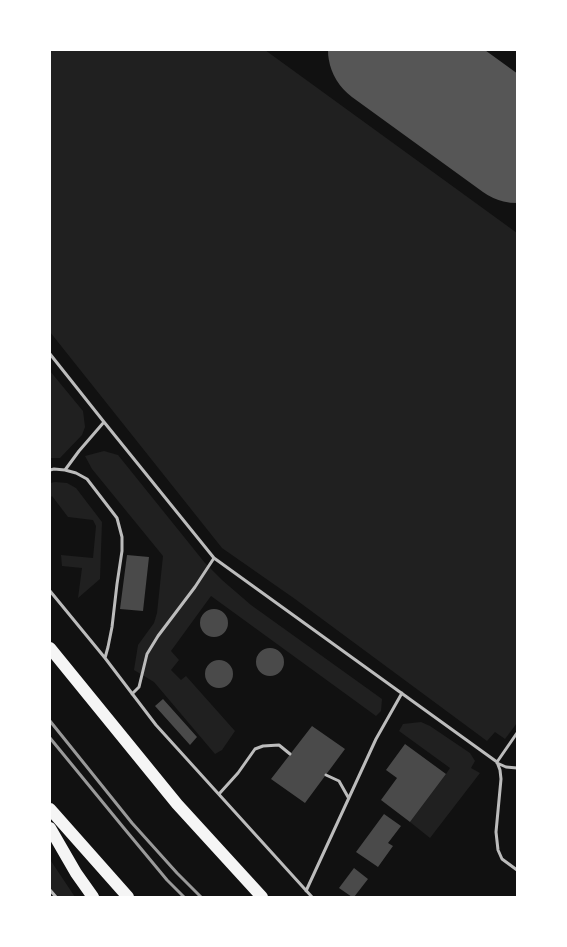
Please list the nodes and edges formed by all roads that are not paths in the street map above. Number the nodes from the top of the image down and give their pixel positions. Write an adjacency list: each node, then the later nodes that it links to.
1 (50, 354): 2 (lane)
2 (104, 422): 4 (lane); 5 (lane)
3 (50, 470): 4 (lane)
4 (65, 470): 8 (lane)
5 (214, 558): 9 (lane); 10 (lane)
6 (50, 591): 8 (lane)
7 (50, 648): 26 (highway)
8 (105, 658): 10 (lane)
9 (402, 693): 13 (lane); 17 (lane)
10 (132, 694): 16 (lane)
11 (517, 733): 13 (lane)
12 (290, 754): 16 (lane)
13 (497, 762): 14 (lane); 20 (lane)
14 (517, 768)
15 (326, 775): 17 (lane)
16 (219, 794): 22 (lane)
17 (348, 797): 22 (lane)
18 (50, 809): 25 (highway)
19 (50, 828): 24 (highway)
20 (517, 870)
21 (50, 890): 23 (lane)
22 (306, 891): 27 (lane)
23 (56, 897)
24 (93, 897)
25 (128, 897)
26 (262, 897)
27 (312, 897)

